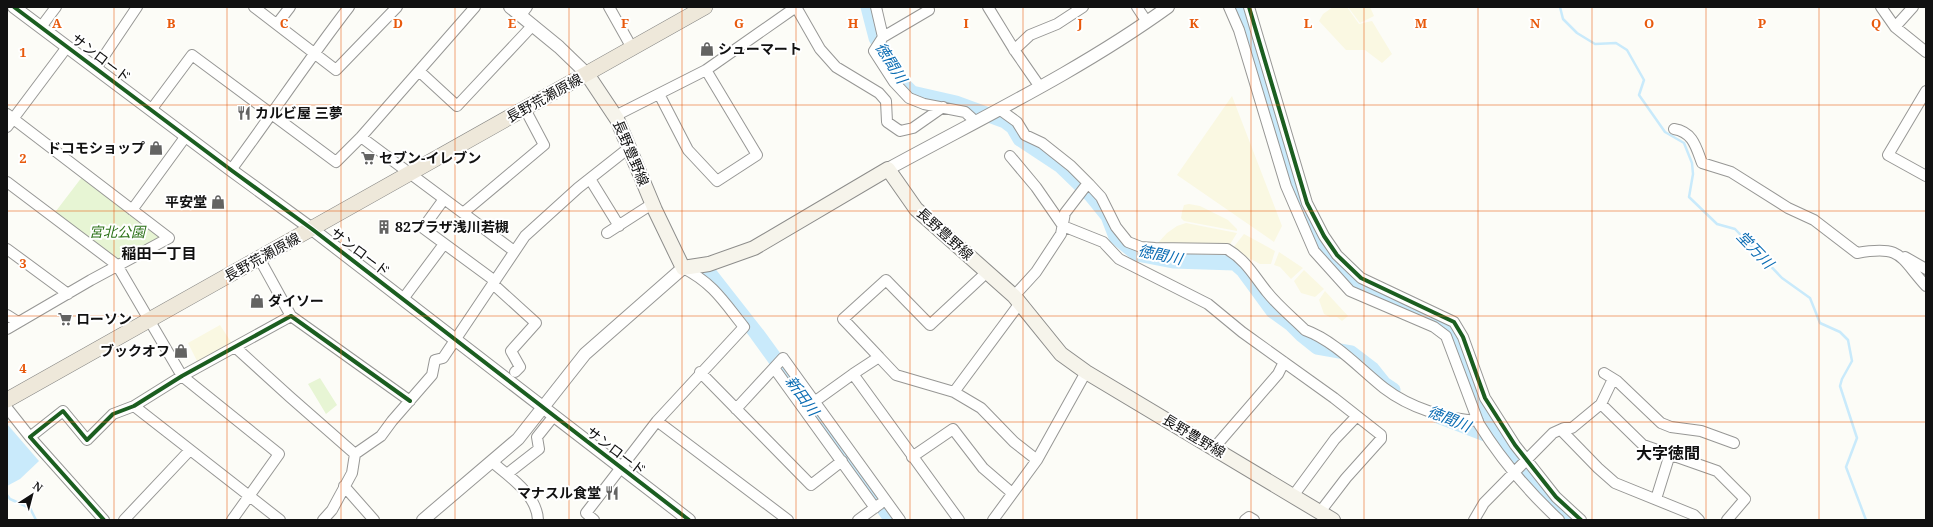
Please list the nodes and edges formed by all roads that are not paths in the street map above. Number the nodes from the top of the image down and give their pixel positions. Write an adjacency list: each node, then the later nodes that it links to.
1 (14, 7): 27 (street, サンロード)
2 (56, 7): 27 (street)
3 (137, 7): 35 (street)
4 (254, 7): 25 (street)
5 (290, 7): 25 (street)
6 (349, 7): 34 (street)
7 (397, 7): 34 (street)
8 (474, 7): 37 (street)
9 (510, 7): 23 (street)
10 (609, 7): 31 (street)
11 (705, 7): 31 (main road, 長野荒瀬原線)
12 (796, 7): 36 (street); 42 (street)
13 (876, 7): 29 (street)
14 (988, 7): 32 (street)
15 (1083, 7): 32 (street)
16 (1137, 7): 24 (street)
17 (1168, 7): 24 (street)
18 (1229, 7): 113 (street)
19 (1249, 7): 122 (street)
20 (1881, 7): 28 (street)
21 (1912, 7): 28 (street)
22 (929, 10): 29 (street)
23 (524, 11): 26 (street)
24 (1147, 22): 39 (street)
25 (277, 24): 34 (street)
26 (533, 25): 37 (street); 38 (street)
27 (41, 27): 30 (street, サンロード)
28 (1895, 27): 33 (street)
29 (883, 38): 42 (street)
30 (67, 47): 35 (street, サンロード); 48 (street)
31 (632, 48): 38 (main road, 長野荒瀬原線)
32 (1014, 50): 39 (street)
33 (1926, 52)
34 (313, 54): 46 (street)
35 (96, 68): 44 (street, サンロード)
36 (706, 70): 41 (street); 41 (street)
37 (419, 71): 52 (street)
38 (587, 74): 43 (main road, 長野荒瀬原線); 47 (main road, 長野豊野線)
39 (1040, 87): 45 (street)
40 (1926, 91): 58 (street)
41 (659, 94): 47 (street)
42 (943, 108): 49 (street)
43 (525, 109): 57 (main road, 長野荒瀬原線); 65 (street)
44 (151, 110): 46 (street); 51 (street, サンロード)
45 (996, 111): 49 (street); 61 (street)
46 (272, 115): 52 (street); 56 (street)
47 (615, 116): 53 (main road, 長野豊野線)
48 (9, 120): 64 (street)
49 (977, 120): 55 (street)
50 (1674, 129): 73 (street)
51 (186, 136): 56 (street, サンロード); 64 (street)
52 (361, 137): 57 (street)
53 (630, 147): 59 (street); 63 (main road, 長野豊野線)
54 (1010, 156): 67 (street)
55 (888, 169): 76 (main road); 78 (main road, 長野豊野線)
56 (231, 170): 68 (street, サンロード)
57 (410, 173): 62 (street); 68 (main road, 長野荒瀬原線)
58 (1926, 176)
59 (590, 179): 66 (street); 72 (street)
60 (7, 182): 75 (street)
61 (1085, 187): 67 (street); 113 (street)
62 (444, 199): 65 (street); 70 (street)
63 (652, 204): 66 (street); 76 (main road, 長野豊野線)
64 (132, 210): 75 (street)
65 (463, 213): 72 (street)
66 (619, 226): 69 (street)
67 (1063, 226): 83 (street); 92 (street)
68 (312, 229): 74 (main road, 長野荒瀬原線); 82 (street, サンロード)
69 (607, 233)
70 (444, 244): 79 (street); 82 (street)
71 (7, 249): 81 (street)
72 (514, 252): 79 (street)
73 (1899, 254): 77 (street); 80 (street)
74 (259, 258): 85 (street); 86 (main road, 長野荒瀬原線)
75 (117, 265): 81 (street); 86 (street)
76 (683, 268): 95 (street); 108 (street)
77 (1926, 269)
78 (987, 272): 83 (main road, 長野豊野線); 91 (street)
79 (494, 283): 89 (street); 94 (street)
80 (1926, 286)
81 (68, 294): 87 (street)
82 (403, 299): 89 (street, サンロード)
83 (1017, 300): 96 (main road, 長野豊野線); 101 (street)
84 (7, 315): 87 (street)
85 (291, 316): 90 (street); 103 (street)
86 (149, 319): 99 (street); 102 (main road, 長野荒瀬原線)
87 (18, 322): 88 (street)
88 (7, 329)
89 (456, 340): 103 (street); 108 (street, サンロード)
90 (236, 347): 99 (street); 119 (street)
91 (879, 356): 98 (street); 101 (street)
92 (1284, 362): 110 (street); 117 (street)
93 (774, 368): 104 (street); 109 (street); 125 (street)
94 (515, 372)
95 (700, 372): 109 (street); 112 (street)
96 (1086, 372): 117 (main road, 長野豊野線); 123 (street)
97 (1604, 373): 100 (street)
98 (853, 374): 104 (street); 121 (street)
99 (182, 376): 106 (street); 132 (street)
100 (1613, 379): 105 (street); 116 (street)
101 (954, 392): 123 (street)
102 (7, 400)
103 (410, 401): 119 (street)
104 (814, 402): 134 (street)
105 (1601, 404): 114 (street); 120 (street)
106 (134, 406): 115 (street); 118 (street)
107 (7, 408): 115 (street)
108 (542, 408): 111 (street, サンロード); 124 (street)
109 (736, 409): 125 (street)
110 (1357, 416): 131 (street); 135 (street)
111 (553, 417): 126 (street, サンロード); 128 (street)
112 (657, 421): 126 (street); 146 (street)
113 (1479, 422): 127 (street)
114 (1561, 430): 122 (street); 133 (street)
115 (30, 437): 136 (street)
116 (1734, 443)
117 (1214, 448): 131 (main road, 長野豊野線)
118 (190, 450): 132 (street); 137 (street)
119 (355, 454): 129 (street)
120 (1670, 454): 133 (street); 158 (street)
121 (912, 457): 130 (street); 149 (street)
122 (1526, 459): 127 (street); 156 (street)
123 (1037, 460): 130 (street)
124 (492, 462): 128 (street); 142 (street)
125 (842, 462): 134 (street)
126 (620, 468): 144 (street); 145 (street, サンロード)
127 (1515, 470): 154 (street); 155 (street)
128 (507, 474): 143 (street)
129 (344, 486): 140 (street); 141 (street)
130 (1012, 493): 150 (street)
131 (1293, 496): 135 (main road, 長野豊野線)
132 (250, 497): 138 (street); 139 (street)
133 (1656, 499): 157 (street)
134 (880, 504): 147 (street); 148 (street)
135 (1320, 512): 153 (main road, 長野豊野線)
136 (104, 520)
137 (124, 520)
138 (232, 520)
139 (280, 520)
140 (323, 520)
141 (374, 520)
142 (423, 520)
143 (538, 520)
144 (594, 520)
145 (689, 520)
146 (788, 520)
147 (858, 520)
148 (900, 520)
149 (959, 520)
150 (993, 520)
151 (1245, 520): 152 (street)
152 (1254, 520)
153 (1333, 520)
154 (1474, 520)
155 (1559, 520)
156 (1581, 520)
157 (1699, 520)
158 (1727, 520)

